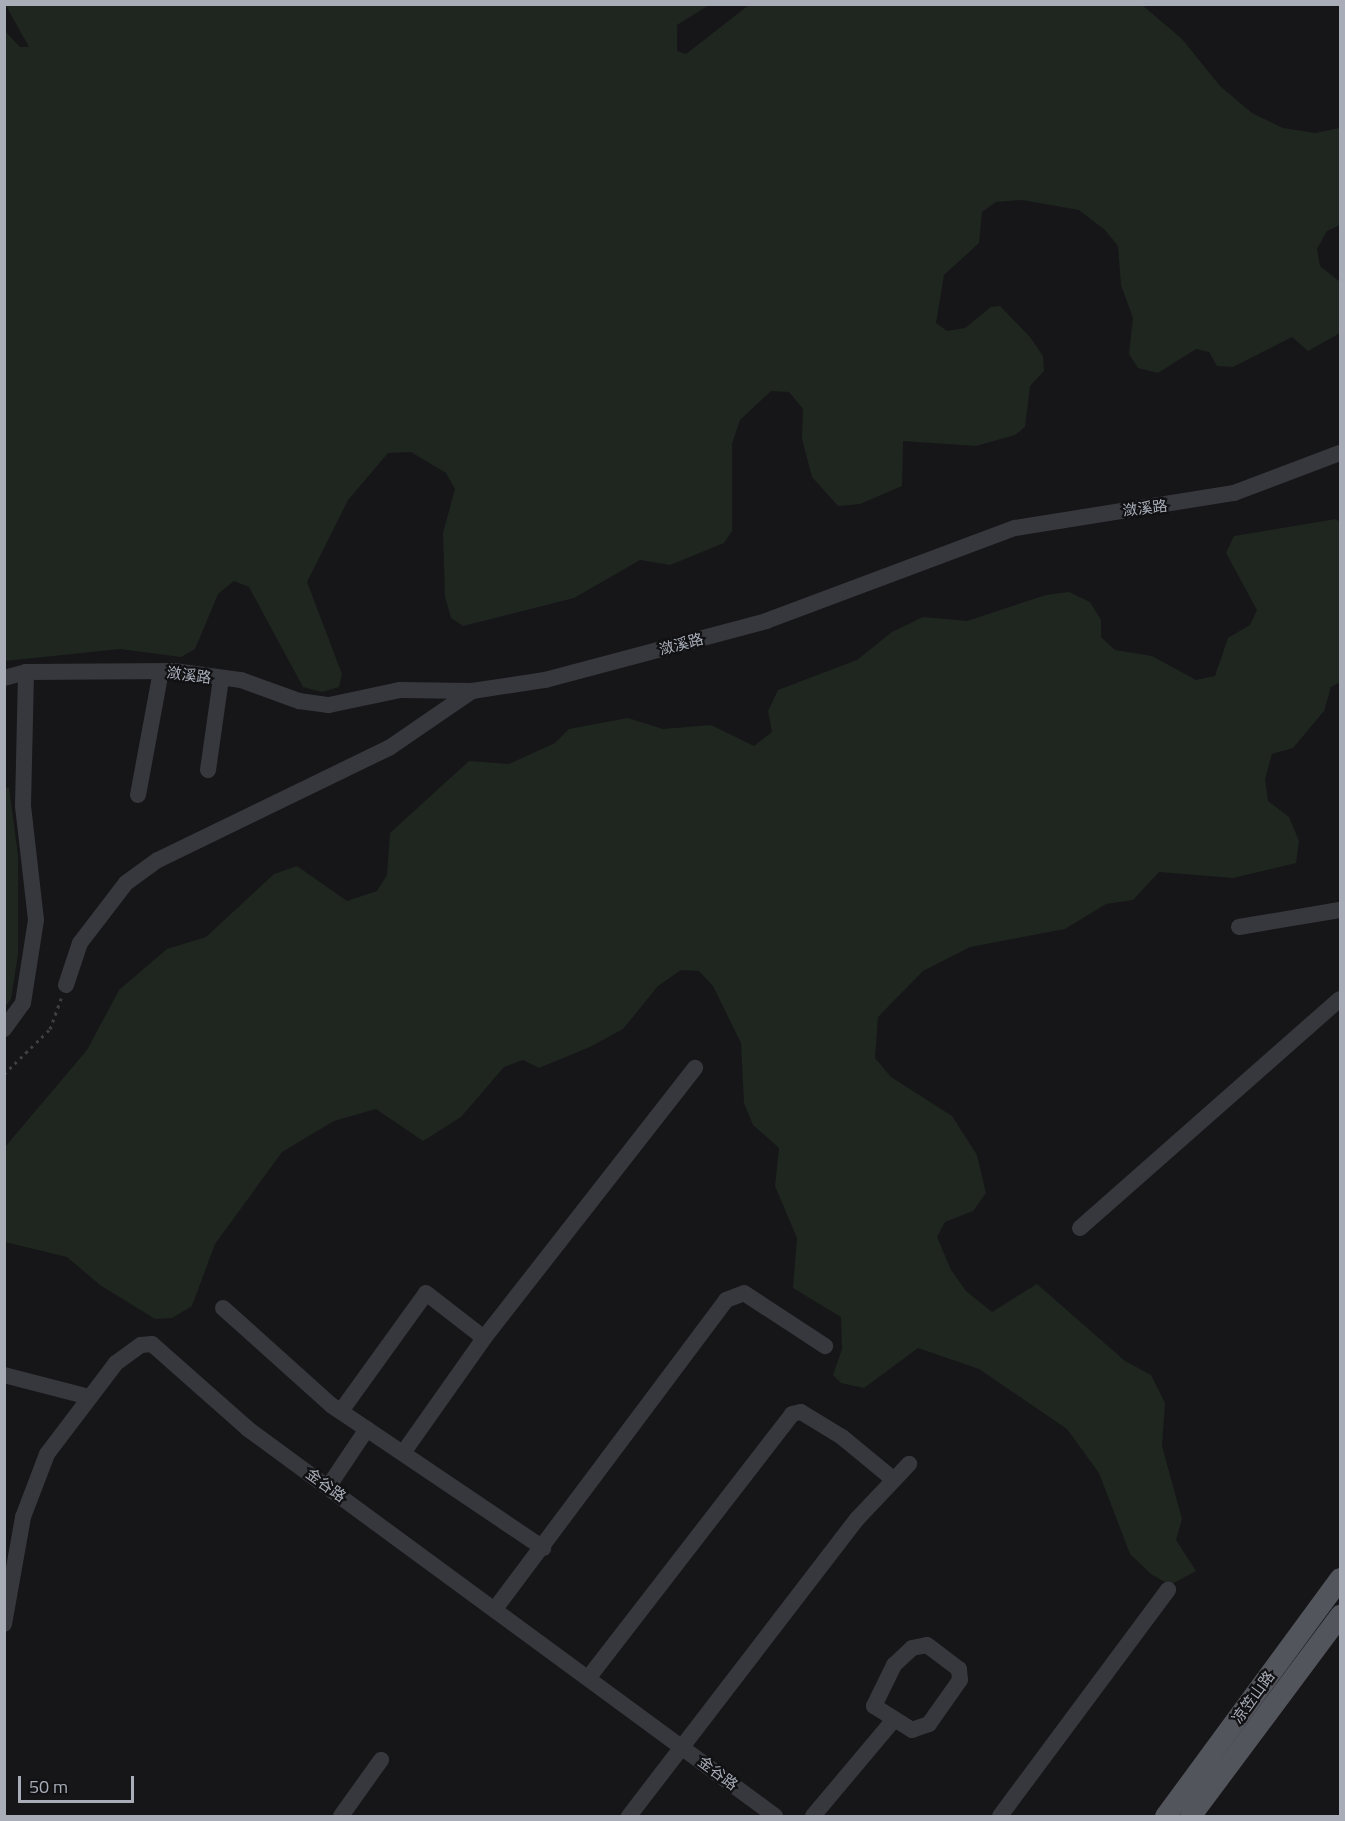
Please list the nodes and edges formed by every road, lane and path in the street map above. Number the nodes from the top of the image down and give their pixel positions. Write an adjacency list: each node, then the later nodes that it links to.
1 (1341, 453): 6 (street, 潋溪路)
2 (161, 671): 3 (street, 潋溪路); 5 (street, 潋溪路); 8 (street)
3 (26, 672): 4 (street, 潋溪路); 13 (street)
4 (4, 678)
5 (220, 679): 6 (street, 潋溪路); 7 (street)
6 (472, 691): 11 (street)
7 (208, 770)
8 (138, 795)
9 (1341, 910): 10 (street)
10 (1239, 927)
11 (66, 985): 15 (path)
12 (1341, 999): 16 (street)
13 (4, 1029)
14 (694, 1068): 18 (street)
15 (4, 1074)
16 (1080, 1228)
17 (222, 1308): 22 (street)
18 (484, 1338): 22 (street); 24 (street)
19 (825, 1346): 28 (street)
20 (4, 1375): 21 (street)
21 (89, 1396): 27 (street, 金谷路); 31 (street, 金谷路)
22 (341, 1411): 23 (street)
23 (367, 1429): 24 (street); 27 (street)
24 (403, 1453): 28 (street)
25 (909, 1464): 26 (street)
26 (893, 1479): 35 (street); 37 (street)
27 (328, 1487): 32 (street, 金谷路)
28 (543, 1548): 32 (street)
29 (1341, 1578): 44 (main road, 凉笠山路)
30 (1168, 1590): 43 (street)
31 (7, 1596): 34 (street, 金谷路)
32 (495, 1609): 35 (street, 金谷路)
33 (1341, 1615): 45 (main road, 凉笠山路)
34 (4, 1624)
35 (589, 1677): 37 (street, 金谷路)
36 (892, 1722): 36 (street); 42 (street)
37 (680, 1744): 40 (street); 41 (street, 金谷路)
38 (381, 1760): 39 (street)
39 (347, 1815)
40 (629, 1816)
41 (775, 1816)
42 (813, 1816)
43 (1000, 1816)
44 (1166, 1816)
45 (1190, 1816)

